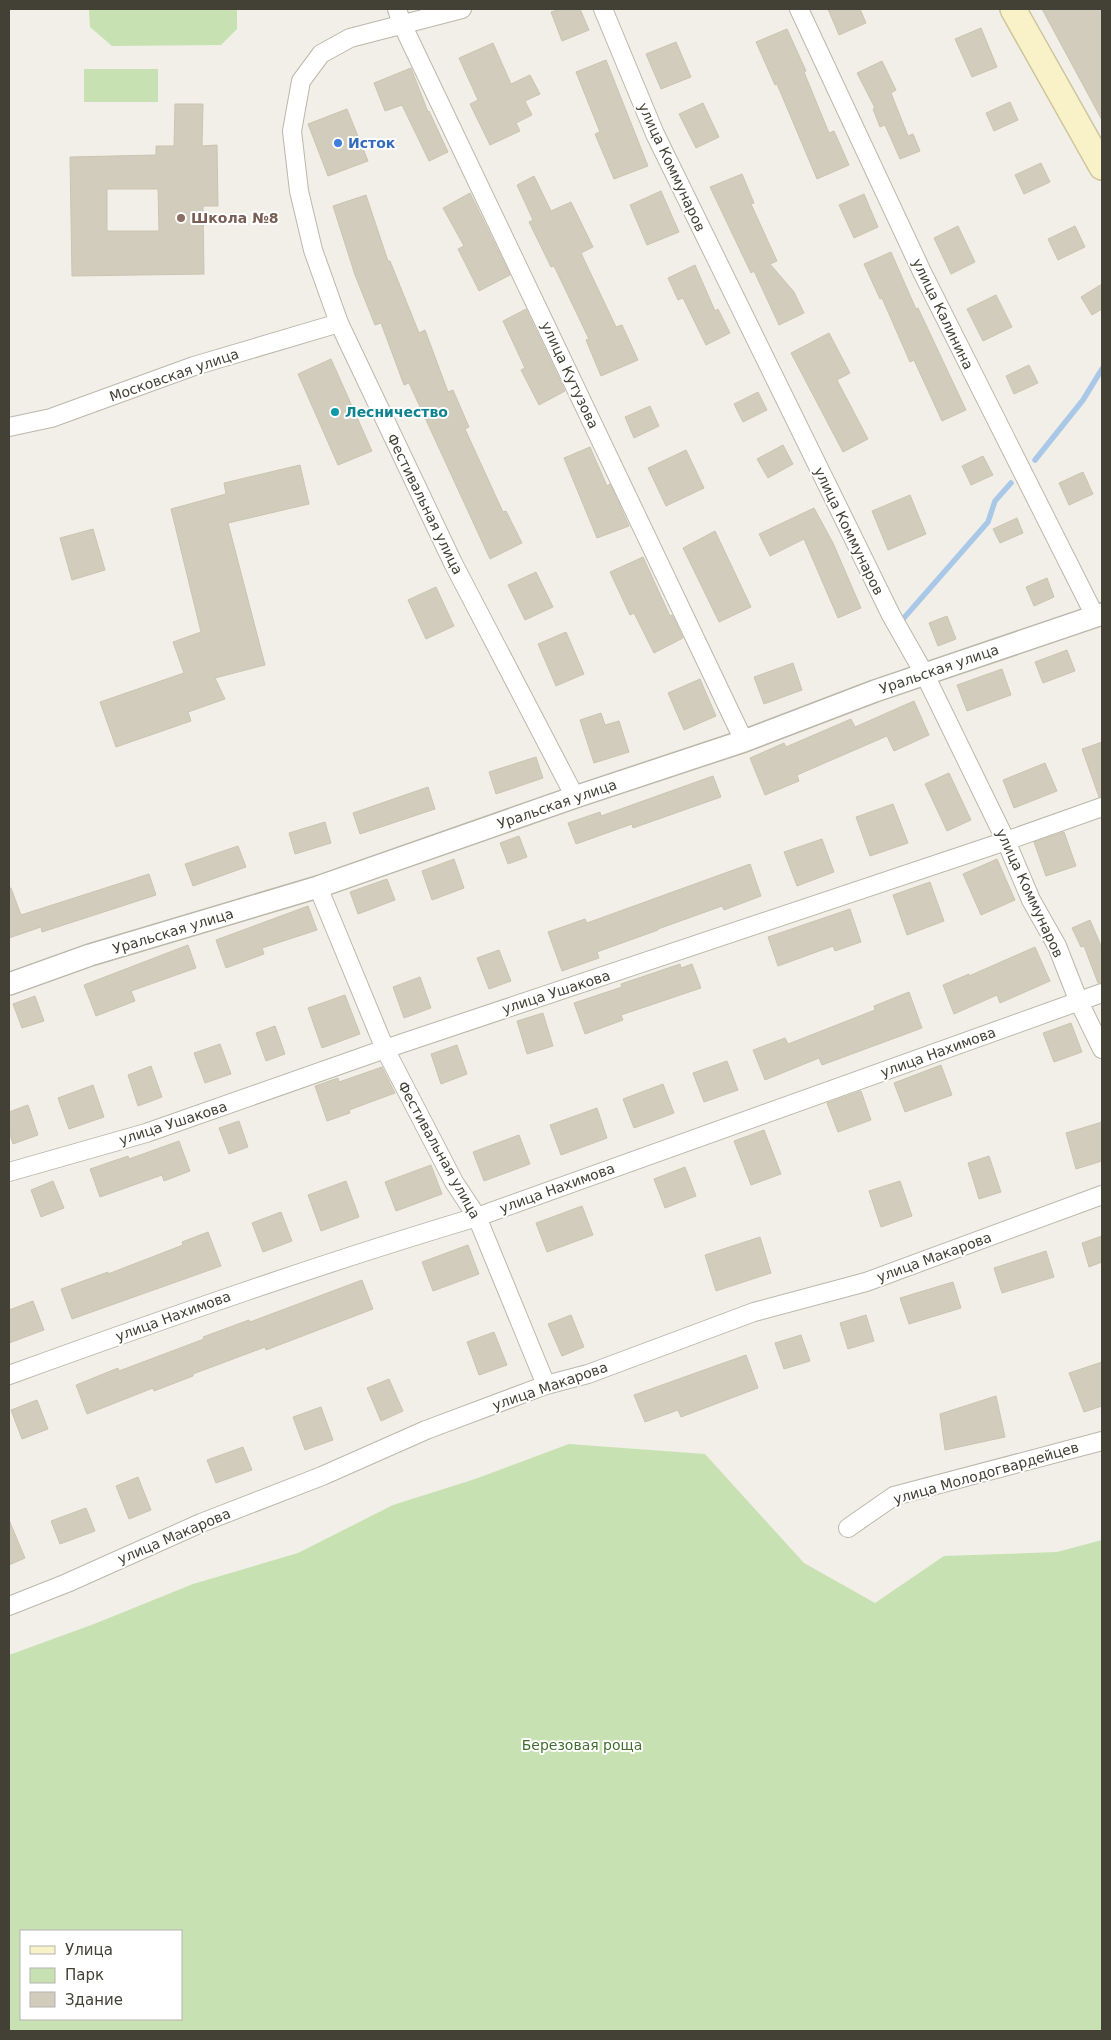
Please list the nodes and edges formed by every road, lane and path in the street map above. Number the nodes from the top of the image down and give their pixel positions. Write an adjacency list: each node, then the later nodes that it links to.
1 (462, 9): 5 (street)
2 (603, 9): 10 (street, улица Коммунаров)
3 (799, 9): 9 (street, улица Калинина)
4 (1013, 9): 6 (main road)
5 (400, 16): 7 (street, Фестивальная улица); 11 (street, улица Кутузова)
6 (1102, 167)
7 (339, 323): 8 (street, Московская улица); 12 (street, Фестивальная улица)
8 (9, 427)
9 (1098, 615): 10 (street, Уральская улица)
10 (925, 675): 11 (street, Уральская улица); 14 (street, улица Коммунаров)
11 (744, 741): 12 (street, Уральская улица)
12 (575, 797): 15 (street, Уральская улица)
13 (1102, 807): 14 (street, улица Ушакова)
14 (1006, 841): 18 (street, улица Коммунаров); 19 (street, улица Ушакова)
15 (318, 887): 16 (street, Уральская улица); 19 (street, Фестивальная улица)
16 (9, 984)
17 (1102, 993): 18 (street, улица Нахимова)
18 (1078, 1002): 20 (street, улица Коммунаров); 23 (street, улица Нахимова)
19 (385, 1049): 21 (street, улица Ушакова); 23 (street, Фестивальная улица)
20 (1102, 1049)
21 (9, 1172)
22 (1102, 1195): 25 (street, улица Макарова)
23 (477, 1217): 24 (street, улица Нахимова); 25 (street, Фестивальная улица)
24 (9, 1375)
25 (546, 1385): 28 (street, улица Макарова)
26 (1102, 1441): 27 (street, улица Молодогвардейцев)
27 (848, 1528)
28 (9, 1606)

